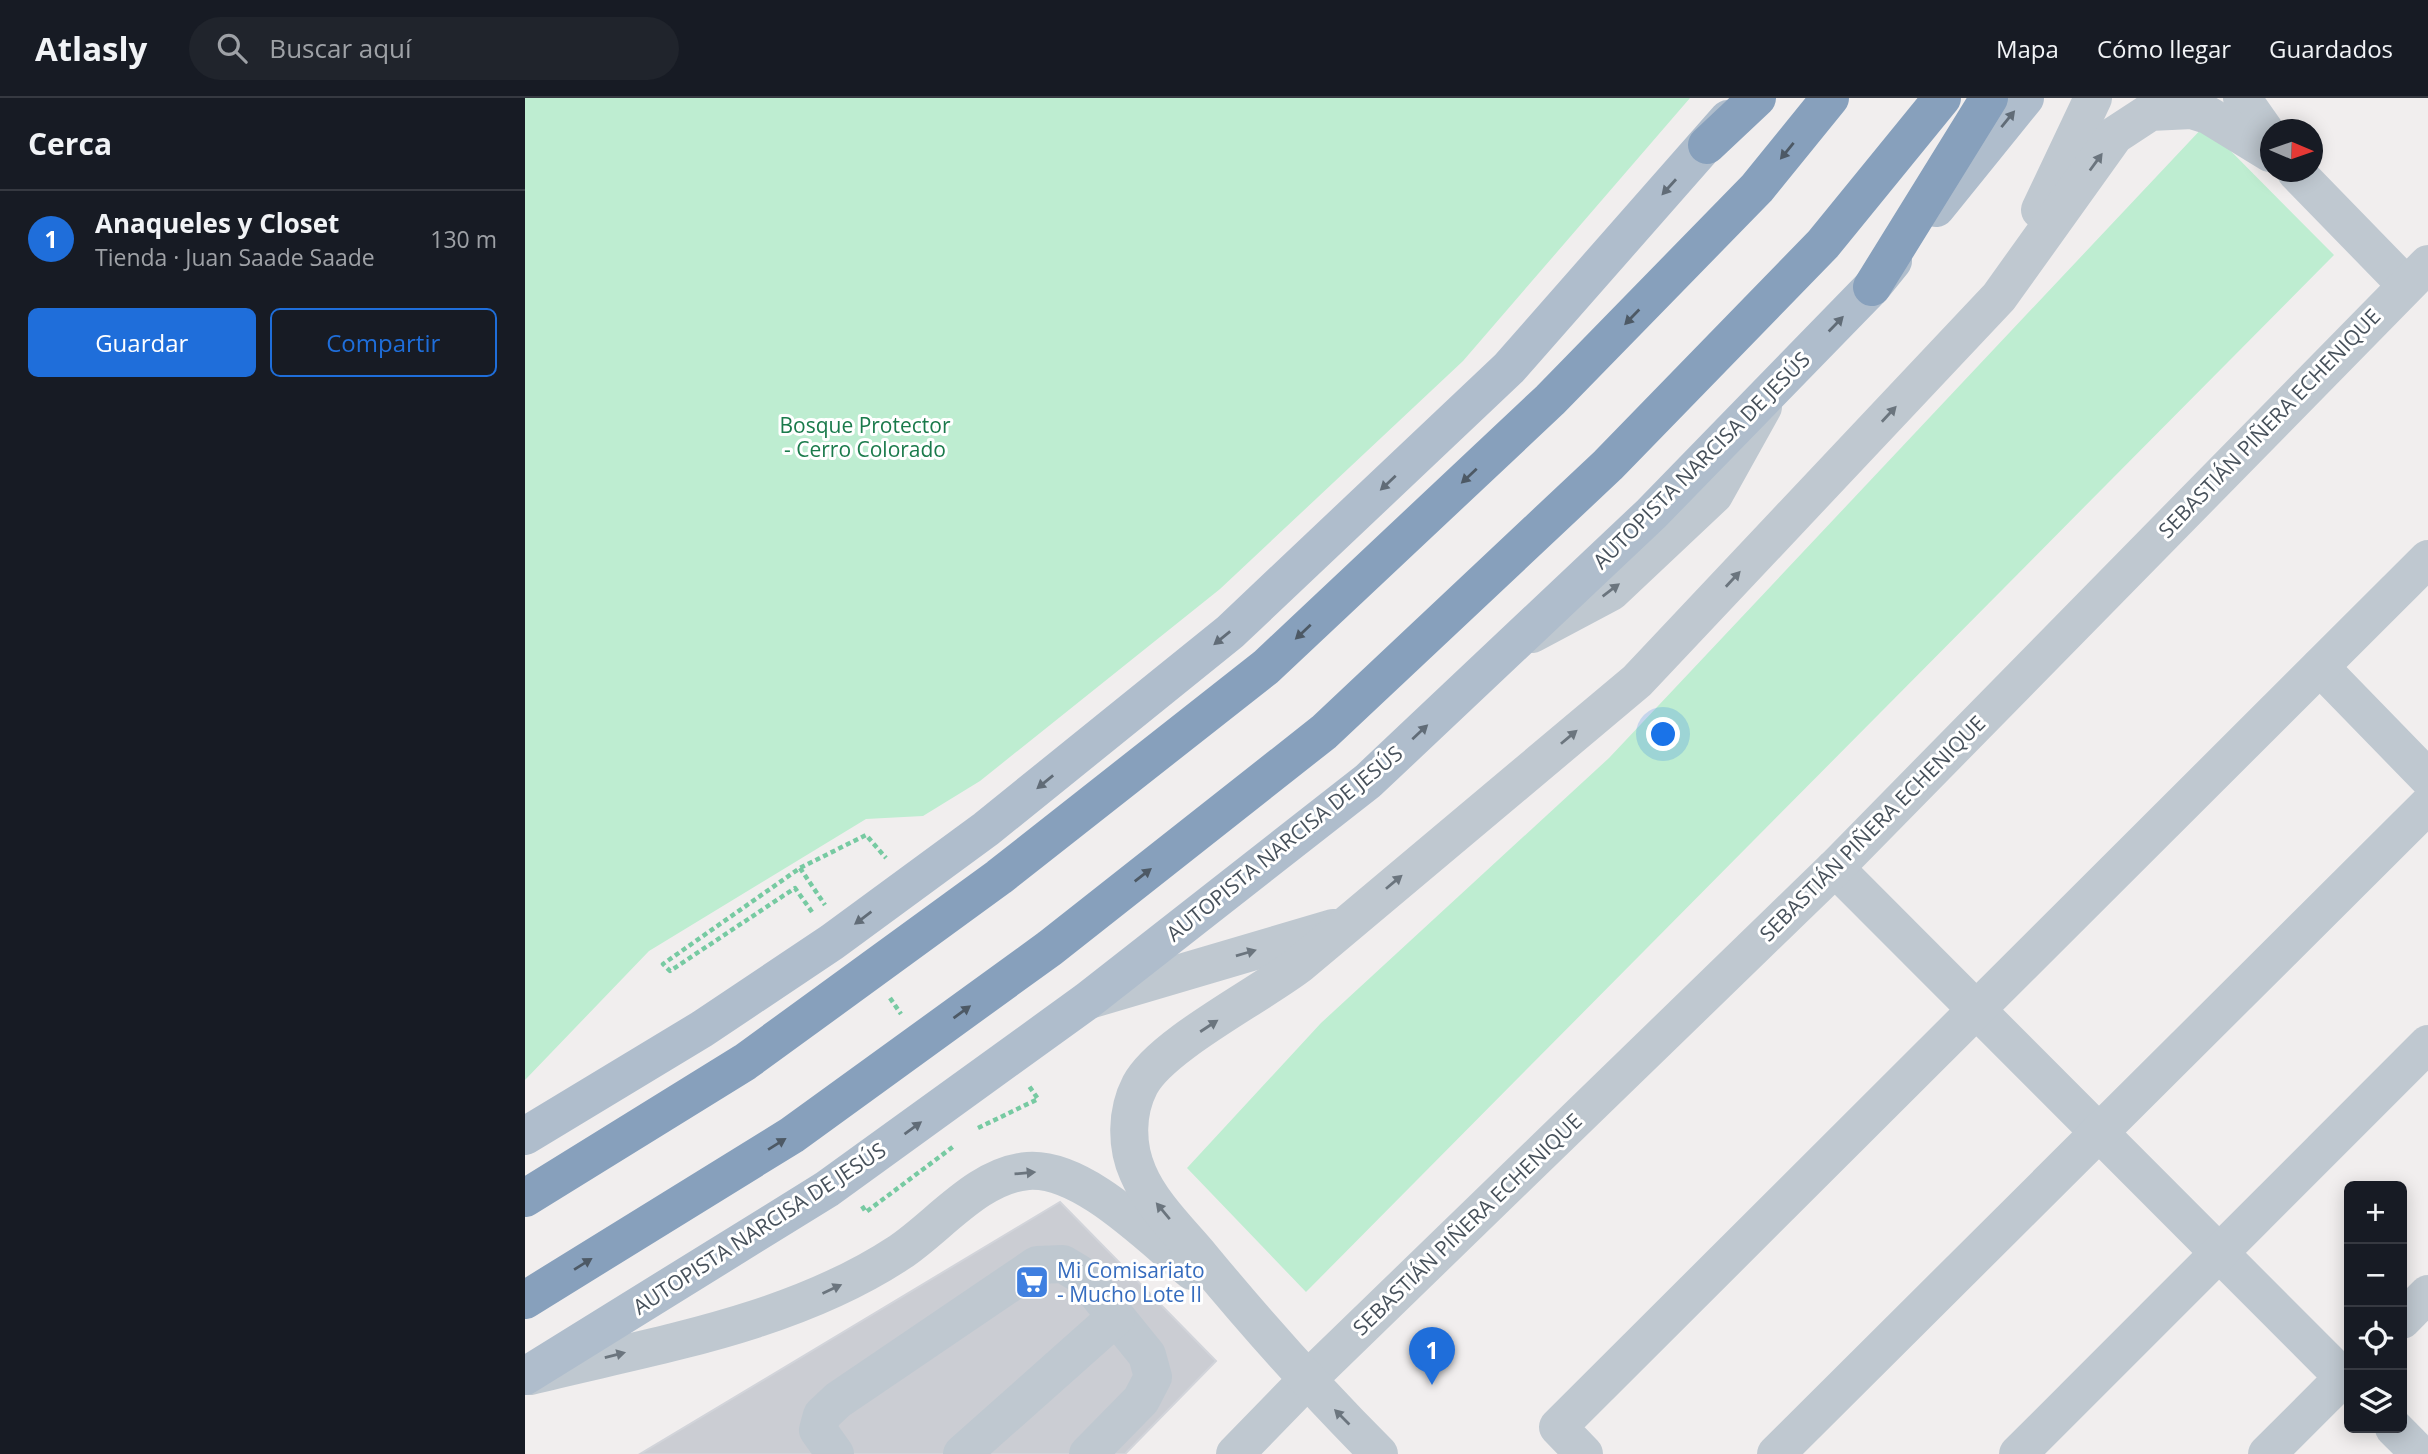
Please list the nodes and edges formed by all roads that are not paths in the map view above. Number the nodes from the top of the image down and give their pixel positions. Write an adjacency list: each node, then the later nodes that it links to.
1 (1745, 98): 13 (main road)
2 (1757, 98): 13 (highway)
3 (1830, 98): 29 (highway, one-way to 29)
4 (1942, 98): 32 (highway, one-way to 4)
5 (1989, 98): 16 (highway)
6 (2025, 98): 16 (main road, AUTOPISTA NARCISA DE JESÚS, one-way to 6)
7 (2093, 98): 17 (street)
8 (2242, 98): 11 (street)
9 (2273, 98): 10 (street)
10 (2272, 119)
11 (2260, 126)
12 (2260, 138): 17 (street, one-way to 12)
13 (1707, 145): 28 (main road, one-way to 28)
14 (2308, 182): 15 (street)
15 (2417, 274): 22 (street, SEBASTIÁN PIÑERA ECHENIQUE)
16 (1872, 286): 24 (main road, AUTOPISTA NARCISA DE JESÚS, one-way to 16)
17 (1999, 297): 23 (street, one-way to 17)
18 (2428, 559): 19 (street)
19 (2320, 667): 20 (street); 25 (street)
20 (2428, 778)
21 (2428, 805): 27 (street)
22 (1835, 868): 25 (street); 38 (street, SEBASTIÁN PIÑERA ECHENIQUE)
23 (1342, 926): 24 (street, one-way to 23); 35 (street, one-way to 23)
24 (1087, 1000): 37 (main road, AUTOPISTA NARCISA DE JESÚS, one-way to 24)
25 (1977, 1009): 27 (street); 46 (street)
26 (2428, 1044): 30 (street)
27 (2100, 1132): 30 (street); 47 (street)
28 (525, 1136)
29 (525, 1198)
30 (2220, 1253): 36 (street); 48 (street)
31 (2428, 1294): 33 (street)
32 (525, 1300)
33 (2407, 1315)
34 (1116, 1317): 41 (street); 42 (street); 43 (street)
35 (1253, 1320): 37 (street, one-way to 35); 38 (street)
36 (2344, 1375)
37 (525, 1377)
38 (1305, 1381): 44 (street, SEBASTIÁN PIÑERA ECHENIQUE); 45 (street, one-way to 38)
39 (2344, 1381): 49 (street)
40 (2399, 1433): 50 (street)
41 (835, 1454)
42 (962, 1454)
43 (1087, 1454)
44 (1235, 1454)
45 (1379, 1454)
46 (1584, 1454)
47 (1776, 1454)
48 (2018, 1454)
49 (2267, 1454)
50 (2420, 1454)

